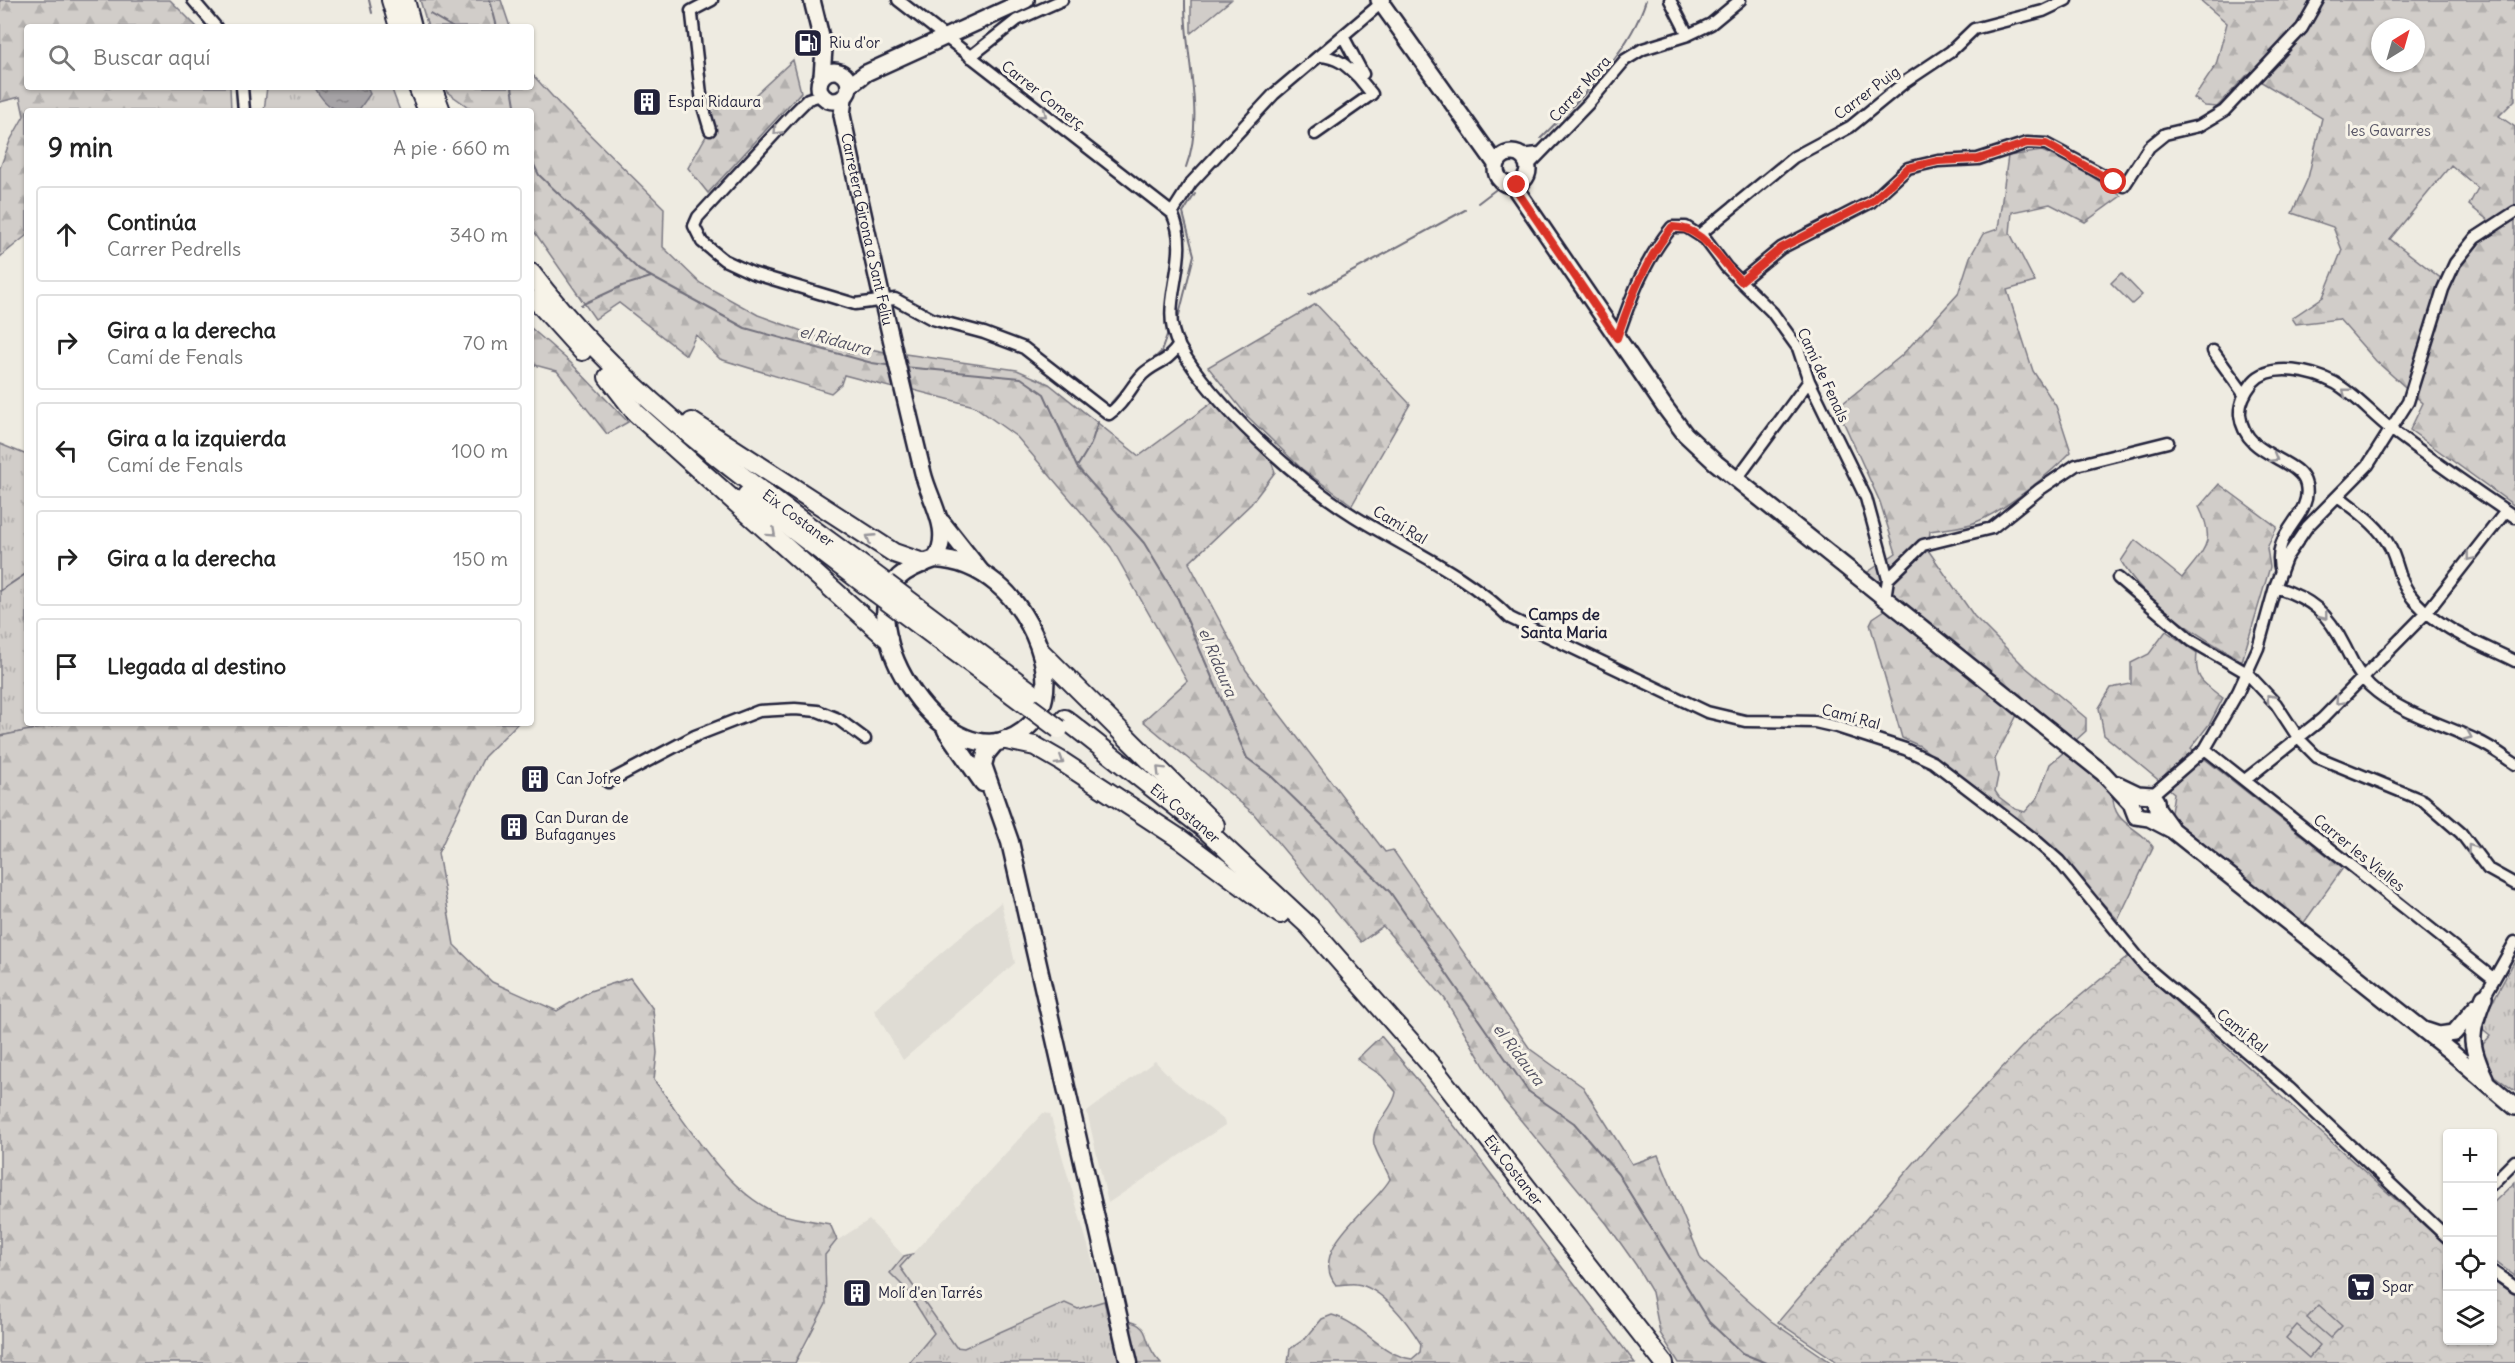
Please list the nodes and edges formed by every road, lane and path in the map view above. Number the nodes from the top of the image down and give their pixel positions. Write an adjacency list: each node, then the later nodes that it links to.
1 (193, 0): 15 (street)
2 (391, 0): 16 (highway)
3 (405, 0): 17 (highway)
4 (712, 0): 32 (street)
5 (812, 0): 21 (street)
6 (898, 0): 18 (street, Carrer Comerç)
7 (1026, 0): 14 (street)
8 (1062, 0): 14 (street)
9 (1670, 0): 20 (street)
10 (1740, 0): 20 (street, Carrer Mora)
11 (2066, 0): 38 (street, Carrer Puig)
12 (2318, 0): 40 (street)
13 (1381, 1): 19 (street); 34 (street)
14 (1011, 9): 18 (street); 23 (street)
15 (213, 24)
16 (398, 24)
17 (411, 24)
18 (943, 36): 23 (street, Carrer Comerç); 25 (street)
19 (1343, 36): 22 (street); 24 (street)
20 (1688, 36): 35 (street, Carrer Mora)
21 (824, 49): 25 (street); 25 (street, Carretera Girona a Sant Feliu)
22 (1320, 56): 24 (street); 37 (street)
23 (970, 57): 37 (street, Carrer Comerç, one-way to 37)
24 (1359, 78): 33 (street)
25 (838, 88): 42 (street, Carretera Girona a Sant Feliu); 42 (street, one-way to 42)
26 (242, 90): 29 (street)
27 (419, 90): 30 (highway)
28 (433, 90): 31 (highway)
29 (244, 108)
30 (427, 108)
31 (440, 108)
32 (710, 130)
33 (1314, 134)
34 (1500, 160): 35 (street); 35 (street)
35 (1521, 172): 43 (street)
36 (2515, 212): 49 (street)
37 (1172, 213): 44 (street)
38 (1699, 235): 40 (street, Camí de Fenals); 43 (street)
39 (534, 277): 46 (highway)
40 (1741, 281): 47 (street, Camí de Fenals)
41 (534, 297): 46 (highway)
42 (882, 302): 44 (street); 53 (street, Carretera Girona a Sant Feliu)
43 (1617, 338): 51 (street)
44 (1179, 345): 91 (street, Camí Ral)
45 (2213, 351): 48 (street)
46 (609, 370): 55 (highway, one-way to 46); 63 (highway, one-way to 63); 79 (highway, Eix Costaner, bridge)
47 (1809, 381): 51 (street); 59 (street, Camí de Fenals)
48 (2244, 394): 49 (street, one-way to 48); 56 (street, one-way to 56)
49 (2391, 430): 52 (street); 54 (street)
50 (2168, 442): 59 (street)
51 (1736, 480): 61 (street)
52 (2338, 496): 56 (street); 62 (street)
53 (936, 512): 55 (street); 57 (street)
54 (2510, 514): 62 (street, one-way to 62)
55 (929, 561): 57 (main road); 63 (main road)
56 (2281, 572): 60 (street)
57 (983, 574): 64 (main road)
58 (2118, 578): 66 (street)
59 (1888, 579): 61 (street, Camí de Fenals)
60 (2275, 587): 66 (street); 67 (street, one-way to 67)
61 (1885, 598): 76 (street)
62 (2427, 612): 65 (street); 67 (street)
63 (888, 639): 68 (main road)
64 (1042, 653): 71 (main road); 79 (highway, one-way to 64)
65 (2515, 660)
66 (2247, 673): 70 (street, one-way to 66); 72 (street)
67 (2361, 677): 70 (street, one-way to 70); 73 (street, one-way to 73)
68 (942, 725): 71 (main road); 77 (main road)
69 (865, 739): 75 (street)
70 (2298, 739): 74 (street); 78 (street, one-way to 70)
71 (1001, 741): 77 (main road); 79 (highway, one-way to 79)
72 (2205, 749): 74 (street, Carrer les Vielles); 76 (street)
73 (2515, 764)
74 (2245, 780): 81 (street, Carrer les Vielles)
75 (608, 782)
76 (2146, 804): 83 (street)
77 (1001, 817): 94 (main road)
78 (2515, 884)
79 (1284, 909): 95 (highway, Eix Costaner); 96 (highway, Eix Costaner)
80 (2515, 942): 81 (street)
81 (2494, 979): 82 (street)
82 (2484, 997): 84 (street); 85 (street)
83 (2424, 1030): 84 (street); 86 (street)
84 (2454, 1033): 86 (street)
85 (2471, 1036): 86 (street); 87 (street)
86 (2451, 1052): 87 (street)
87 (2488, 1083): 88 (street)
88 (2515, 1107)
89 (2515, 1161): 90 (street)
90 (2494, 1183)
91 (2443, 1234)
92 (2497, 1274): 93 (street)
93 (2515, 1287)
94 (1129, 1363)
95 (1651, 1363)
96 (1664, 1363)

